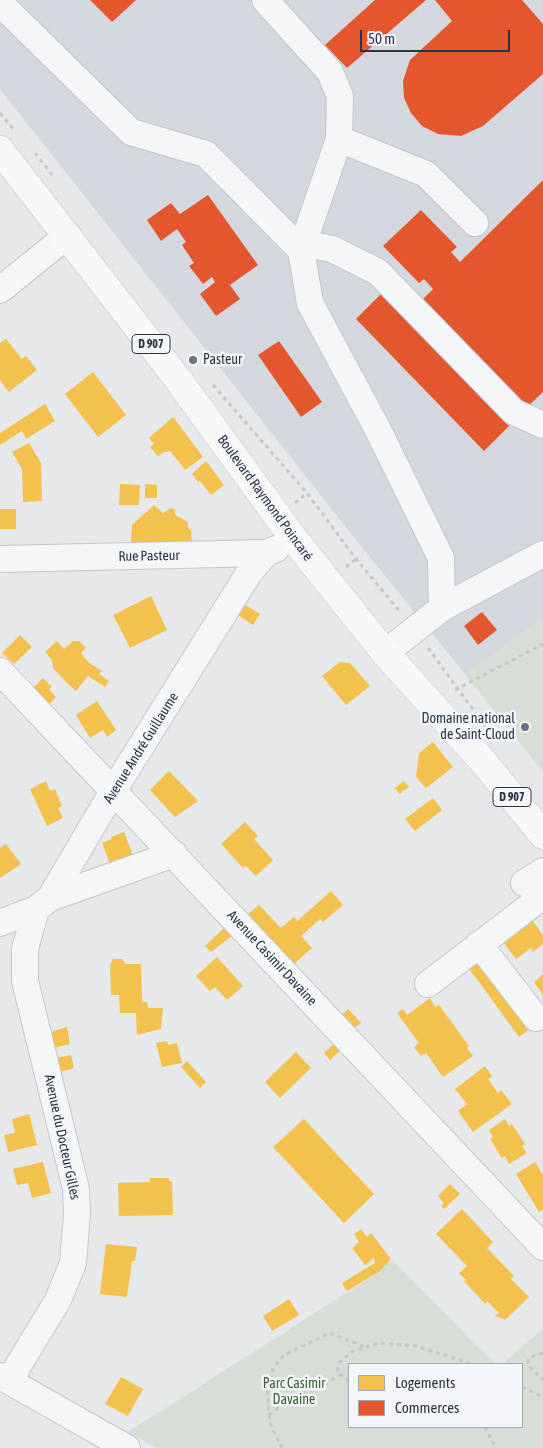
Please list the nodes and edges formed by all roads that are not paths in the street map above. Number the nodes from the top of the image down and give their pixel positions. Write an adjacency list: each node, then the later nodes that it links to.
1 (264, 0): 3 (street)
2 (0, 3): 7 (street)
3 (339, 139): 5 (street); 7 (street)
4 (8, 141): 6 (main road, Boulevard Raymond Poincaré / D 907)
5 (474, 223)
6 (68, 235): 8 (street); 10 (main road, Boulevard Raymond Poincaré / D 907)
7 (302, 246): 9 (street); 14 (street)
8 (0, 290)
9 (543, 425)
10 (297, 543): 11 (street, Rue Pasteur); 15 (main road, Boulevard Raymond Poincaré / D 907)
11 (266, 553): 13 (street, Rue Pasteur); 17 (street, Avenue André Guillaume)
12 (543, 554): 14 (street)
13 (0, 559)
14 (442, 608): 15 (street)
15 (385, 653): 18 (main road, Boulevard Raymond Poincaré / D 907)
16 (0, 671): 17 (street, Avenue Casimir Davaine)
17 (113, 791): 19 (street, Avenue Casimir Davaine); 21 (street, Avenue André Guillaume)
18 (543, 835)
19 (174, 854): 21 (street); 26 (street, Avenue Casimir Davaine)
20 (537, 894): 23 (street)
21 (43, 904): 22 (street); 27 (street, Avenue du Docteur Gilles)
22 (0, 922)
23 (479, 944): 24 (street); 25 (street)
24 (428, 984)
25 (536, 1018)
26 (543, 1247)
27 (4, 1379): 28 (street)
28 (127, 1448)

